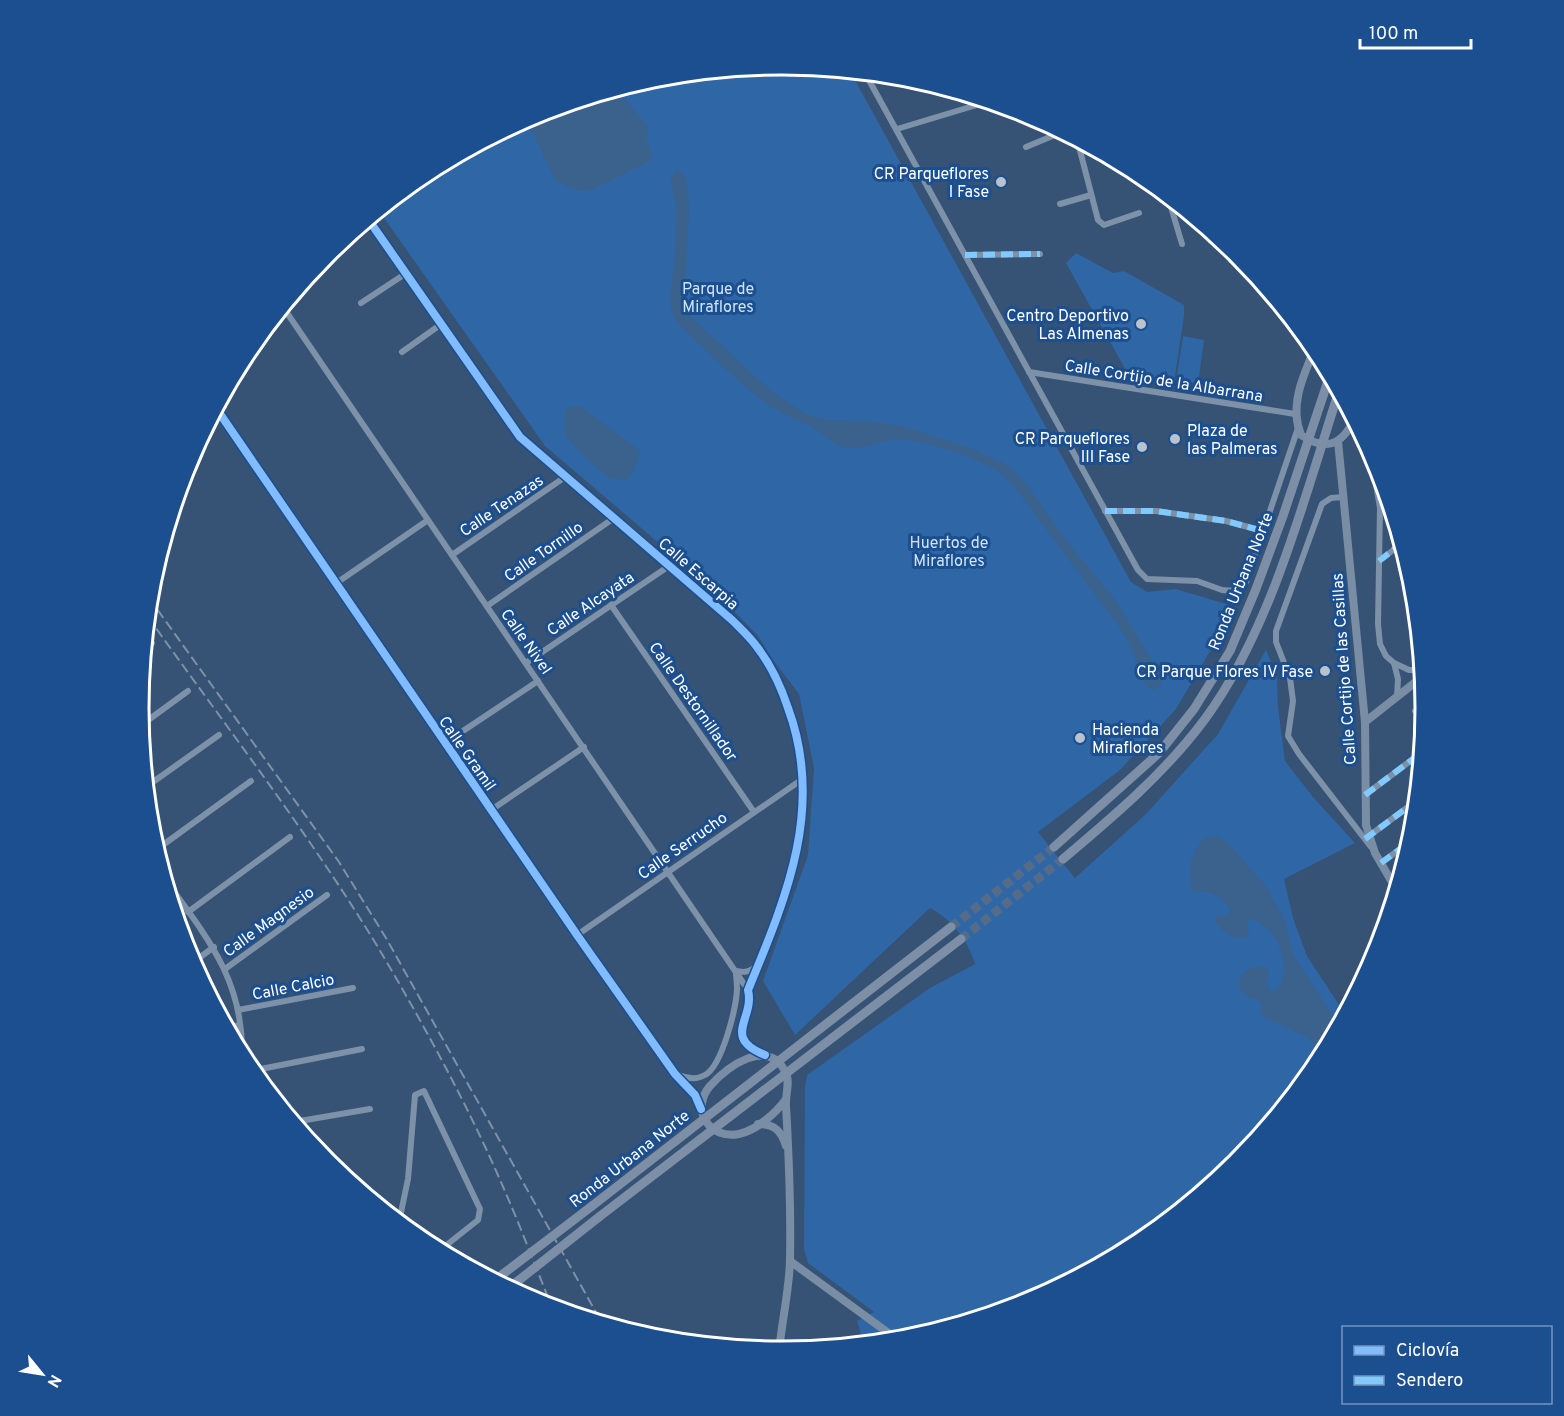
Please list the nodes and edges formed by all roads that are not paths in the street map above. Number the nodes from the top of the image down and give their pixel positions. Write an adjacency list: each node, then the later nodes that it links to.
1 (869, 81): 3 (street)
2 (974, 106): 3 (street)
3 (897, 129): 14 (street)
4 (1053, 136): 5 (street)
5 (1026, 147)
6 (1080, 150): 7 (street)
7 (1091, 195): 8 (street); 10 (street)
8 (1060, 204)
9 (1172, 210): 12 (street)
10 (1139, 213)
11 (373, 226): 15 (street, Calle Escarpia)
12 (1182, 244)
13 (1040, 254): 14 (street)
14 (965, 255): 21 (street)
15 (405, 274): 16 (street); 18 (street, Calle Escarpia)
16 (361, 303)
17 (287, 314): 37 (street, Calle Nivel)
18 (440, 325): 19 (street); 31 (street, Calle Escarpia)
19 (402, 352)
20 (1310, 360): 24 (street)
21 (1029, 372): 24 (street, Calle Cortijo de la Albarrana); 35 (street)
22 (1326, 386): 28 (main road, Ronda Urbana Norte)
23 (1335, 402): 30 (main road, Ronda Urbana Norte)
24 (1295, 414): 27 (street)
25 (221, 415): 43 (street, Calle Gramil)
26 (1349, 426): 29 (street)
27 (1298, 428): 28 (street); 38 (street)
28 (1309, 440): 30 (street); 69 (main road, Ronda Urbana Norte)
29 (1338, 441): 30 (street); 32 (street, Calle Cortijo de las Casillas)
30 (1321, 446): 71 (main road, Ronda Urbana Norte)
31 (565, 477): 36 (street, Calle Escarpia); 40 (street, Calle Tenazas)
32 (1344, 497): 54 (street, Calle Cortijo de las Casillas); 67 (street)
33 (1378, 497): 34 (street)
34 (1380, 508): 41 (street)
35 (1106, 511): 38 (street); 38 (street)
36 (614, 518): 42 (street, Calle Escarpia); 45 (street, Calle Tornillo)
37 (428, 519): 40 (street, Calle Nivel); 43 (street)
38 (1263, 531)
39 (1394, 549): 41 (street)
40 (452, 555): 45 (street, Calle Nivel)
41 (1379, 561): 47 (street)
42 (669, 566): 44 (street, Calle Alcayata); 59 (street, Calle Escarpia)
43 (335, 584): 56 (street, Calle Gramil)
44 (610, 605): 46 (street, Calle Alcayata); 65 (street, Calle Destornillador)
45 (487, 606): 46 (street, Calle Nivel)
46 (526, 663): 49 (street, Calle Nivel)
47 (1394, 663): 48 (street); 52 (street)
48 (1414, 670)
49 (538, 681): 56 (street); 57 (street, Calle Nivel)
50 (1414, 683): 52 (street)
51 (188, 691): 53 (street)
52 (1396, 697): 54 (street)
53 (149, 719)
54 (1365, 722): 62 (street, Calle Cortijo de las Casillas)
55 (219, 735): 61 (street)
56 (445, 743): 64 (street, Calle Gramil)
57 (584, 747): 64 (street); 73 (street, Calle Nivel)
58 (1413, 759): 62 (street)
59 (804, 778): 65 (street, Calle Serrucho); 83 (street, Calle Escarpia)
60 (251, 781): 68 (street)
61 (153, 782)
62 (1365, 795): 67 (street, Calle Cortijo de las Casillas)
63 (1407, 808): 67 (street)
64 (491, 810): 79 (street, Calle Gramil)
65 (754, 812): 73 (street, Calle Serrucho)
66 (290, 837): 77 (street)
67 (1367, 837): 72 (street, Calle Cortijo de las Casillas)
68 (164, 844)
69 (1054, 847)
70 (1398, 850): 72 (street)
71 (1063, 859)
72 (1381, 863): 74 (street, Calle Cortijo de las Casillas)
73 (667, 871): 79 (street, Calle Serrucho); 85 (street, Calle Nivel)
74 (1391, 880)
75 (327, 895): 84 (street, Calle Magnesio)
76 (180, 900): 77 (street)
77 (188, 912): 81 (street)
78 (951, 927): 94 (main road, Ronda Urbana Norte)
79 (577, 935): 97 (street, Calle Gramil)
80 (961, 939): 96 (main road, Ronda Urbana Norte)
81 (214, 947): 82 (street); 84 (street)
82 (200, 957)
83 (760, 963): 85 (street); 87 (street, Calle Escarpia)
84 (225, 969): 88 (street)
85 (736, 971): 87 (street, Calle Nivel); 97 (street)
86 (353, 988): 88 (street, Calle Calcio)
87 (748, 990): 93 (street, Calle Escarpia)
88 (238, 1010): 89 (street)
89 (240, 1025): 90 (street); 91 (street)
90 (235, 1026)
91 (241, 1035)
92 (363, 1049): 95 (street)
93 (765, 1055): 94 (street); 100 (street)
94 (777, 1061): 96 (street); 101 (main road, Ronda Urbana Norte)
95 (262, 1069)
96 (786, 1072): 98 (street); 104 (main road, Ronda Urbana Norte)
97 (675, 1074): 100 (street, Calle Gramil)
98 (786, 1099): 103 (street); 105 (street)
99 (370, 1109): 102 (street)
100 (701, 1109): 101 (street)
101 (704, 1120): 104 (street); 109 (main road, Ronda Urbana Norte, bridge)
102 (302, 1121)
103 (758, 1124): 104 (street); 105 (street)
104 (713, 1130): 110 (main road, Ronda Urbana Norte, bridge)
105 (789, 1155): 108 (street)
106 (401, 1213): 107 (street)
107 (447, 1245)
108 (790, 1261): 111 (street); 112 (street)
109 (501, 1276)
110 (516, 1282)
111 (886, 1332)
112 (780, 1341)

